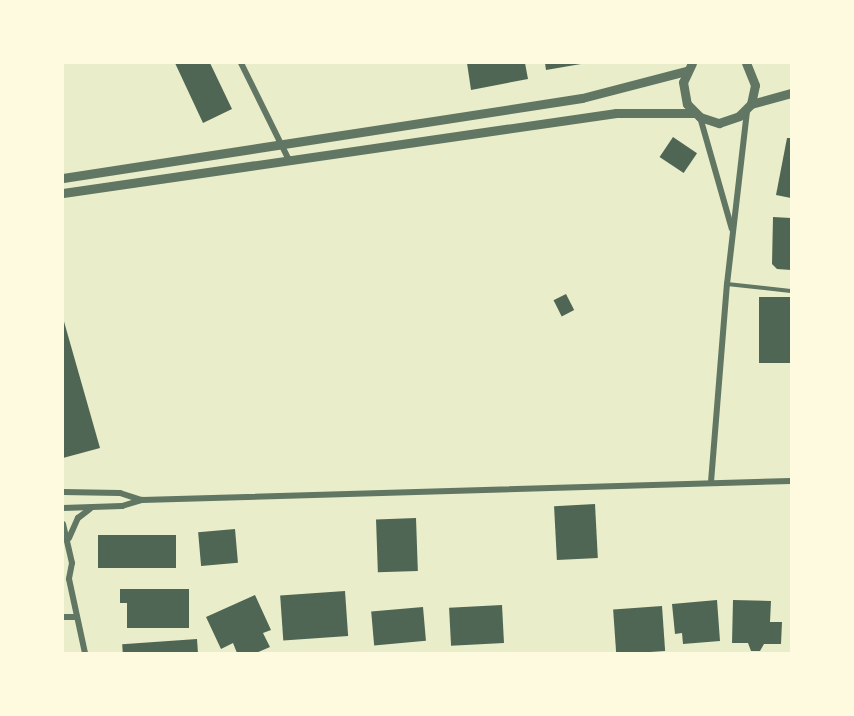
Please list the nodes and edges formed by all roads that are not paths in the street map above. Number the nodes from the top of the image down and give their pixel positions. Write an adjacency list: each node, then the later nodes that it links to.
1 (241, 63): 7 (street)
2 (746, 63): 5 (street)
3 (689, 67): 6 (street); 7 (street)
4 (791, 93): 5 (street)
5 (749, 107): 6 (street); 11 (street)
6 (697, 115): 8 (street); 11 (street)
7 (280, 142): 8 (street); 9 (street)
8 (289, 159): 10 (street)
9 (63, 178)
10 (63, 193)
11 (734, 234): 12 (street)
12 (727, 284): 13 (lane); 15 (street)
13 (791, 291)
14 (791, 481): 15 (street)
15 (711, 482): 17 (street)
16 (63, 492): 17 (street)
17 (142, 500): 19 (street)
18 (63, 508): 19 (street)
19 (90, 509): 21 (street)
20 (63, 524): 21 (street)
21 (69, 542): 23 (street)
22 (63, 570): 23 (street)
23 (69, 579): 25 (street)
24 (63, 617): 25 (street)
25 (75, 617): 26 (street)
26 (85, 653)

